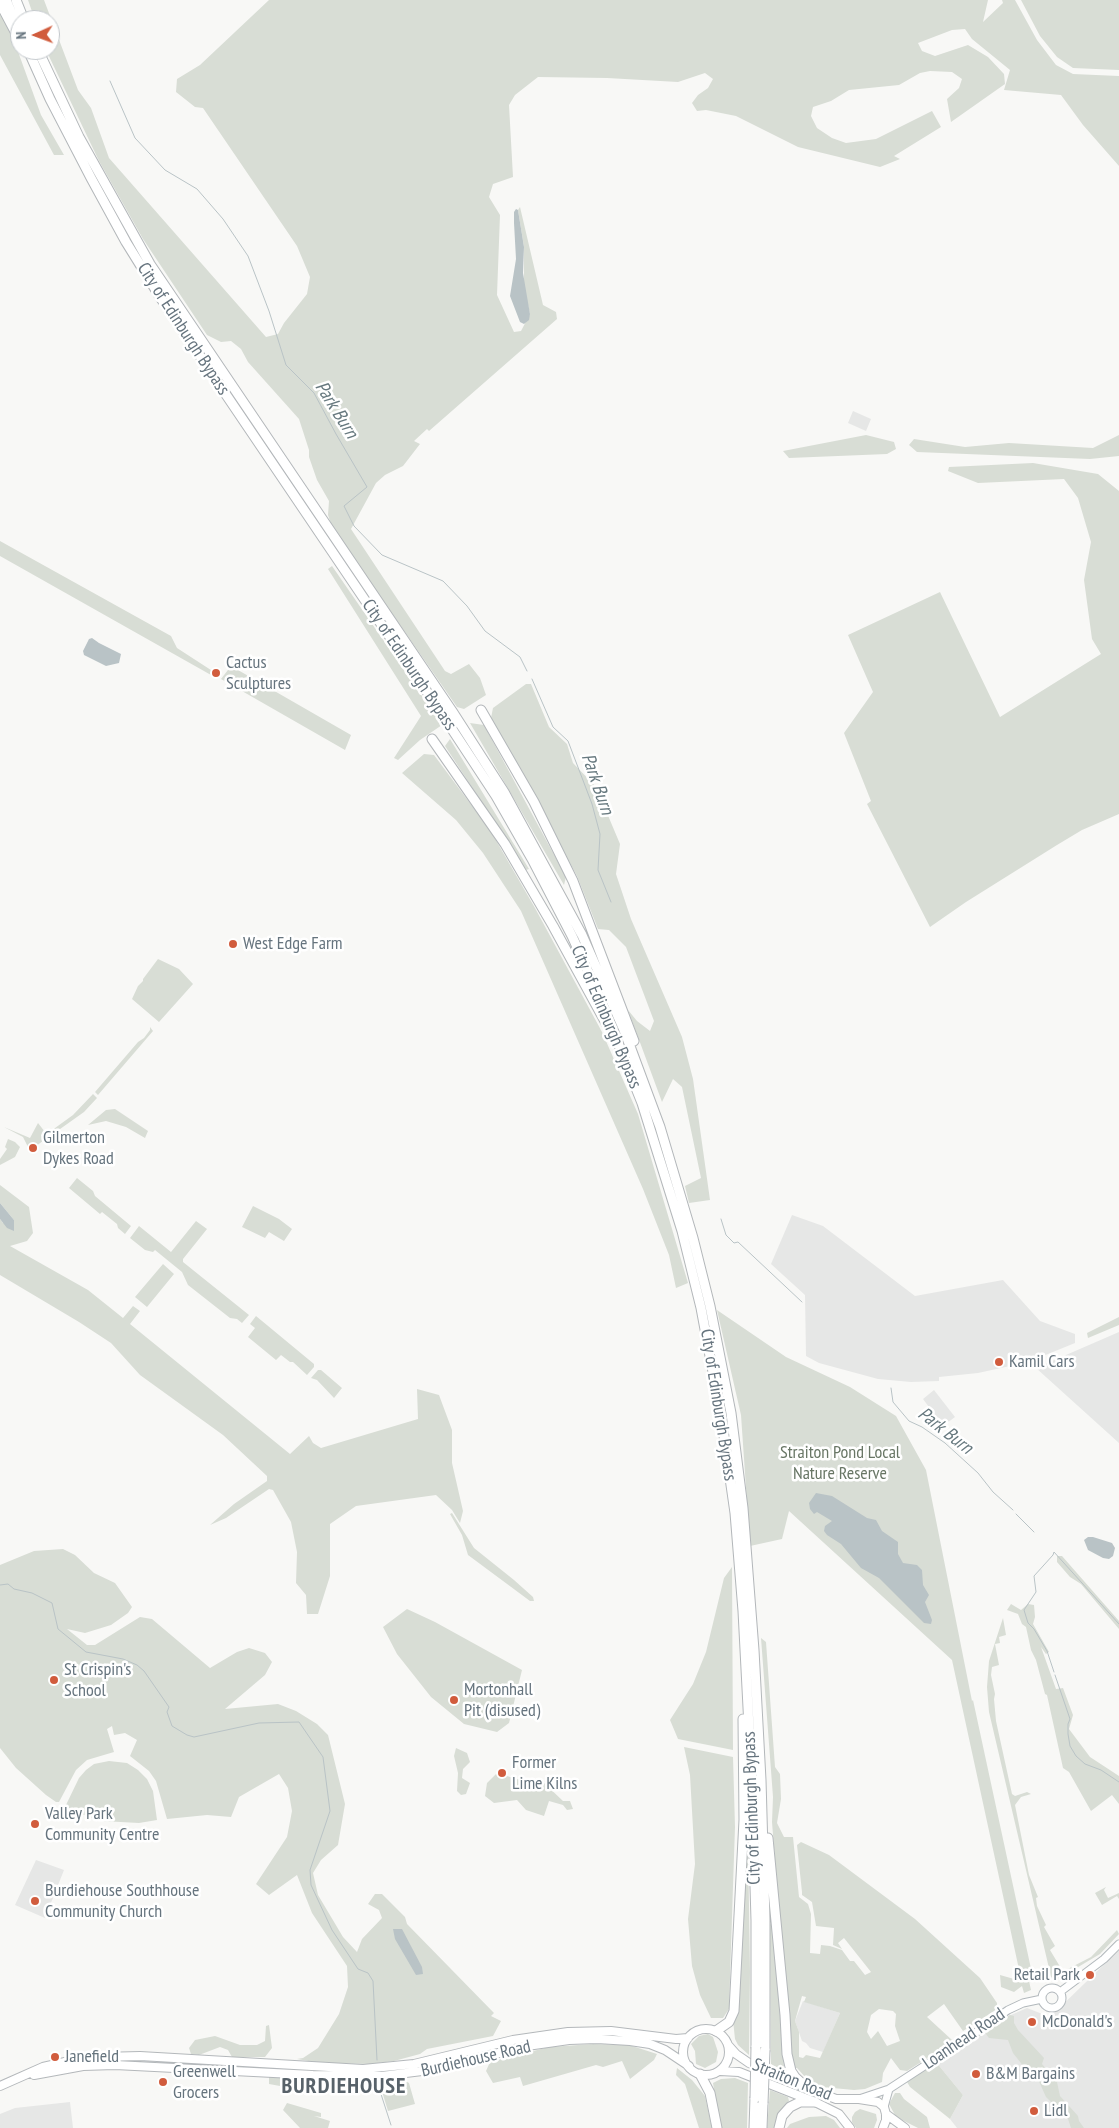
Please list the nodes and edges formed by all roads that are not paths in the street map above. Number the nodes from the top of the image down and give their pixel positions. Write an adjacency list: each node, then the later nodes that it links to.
1 (0, 3): 2 (highway)
2 (10, 22)
3 (31, 60): 6 (highway, City of Edinburgh Bypass)
4 (43, 60): 6 (highway, City of Edinburgh Bypass)
5 (481, 710): 10 (highway)
6 (448, 714): 8 (highway, City of Edinburgh Bypass)
7 (432, 740): 9 (highway)
8 (465, 740): 9 (highway, City of Edinburgh Bypass); 10 (highway, City of Edinburgh Bypass)
9 (642, 1103): 11 (highway, City of Edinburgh Bypass)
10 (660, 1127): 12 (highway, City of Edinburgh Bypass)
11 (743, 1610): 16 (highway); 19 (highway, City of Edinburgh Bypass)
12 (761, 1780): 19 (highway, City of Edinburgh Bypass); 25 (highway)
13 (1119, 1944): 14 (main road)
14 (1060, 1992): 15 (main road); 15 (main road)
15 (1042, 2000): 26 (main road, Loanhead Road)
16 (716, 2031): 17 (main road); 18 (main road)
17 (688, 2038): 20 (main road); 23 (main road, Burdiehouse Road)
18 (728, 2045): 21 (main road); 25 (main road, Straiton Road)
19 (760, 2048): 28 (highway, City of Edinburgh Bypass, bridge)
20 (690, 2066): 22 (main road); 23 (main road, Burdiehouse Road)
21 (720, 2071): 22 (main road); 29 (main road, Straiton Road)
22 (700, 2074): 31 (highway)
23 (18, 2078): 24 (main road, Burdiehouse Road)
24 (0, 2086)
25 (807, 2088): 27 (main road, Straiton Road)
26 (889, 2088): 27 (main road, Loanhead Road); 30 (main road)
27 (859, 2098): 30 (main road, Straiton Road)
28 (759, 2100): 32 (highway, City of Edinburgh Bypass); 33 (highway, City of Edinburgh Bypass)
29 (815, 2102): 34 (highway); 35 (main road, Straiton Road)
30 (885, 2111): 36 (main road); 37 (main road, Straiton Road)
31 (717, 2128)
32 (754, 2128)
33 (762, 2128)
34 (779, 2128)
35 (850, 2128)
36 (884, 2128)
37 (905, 2128)

